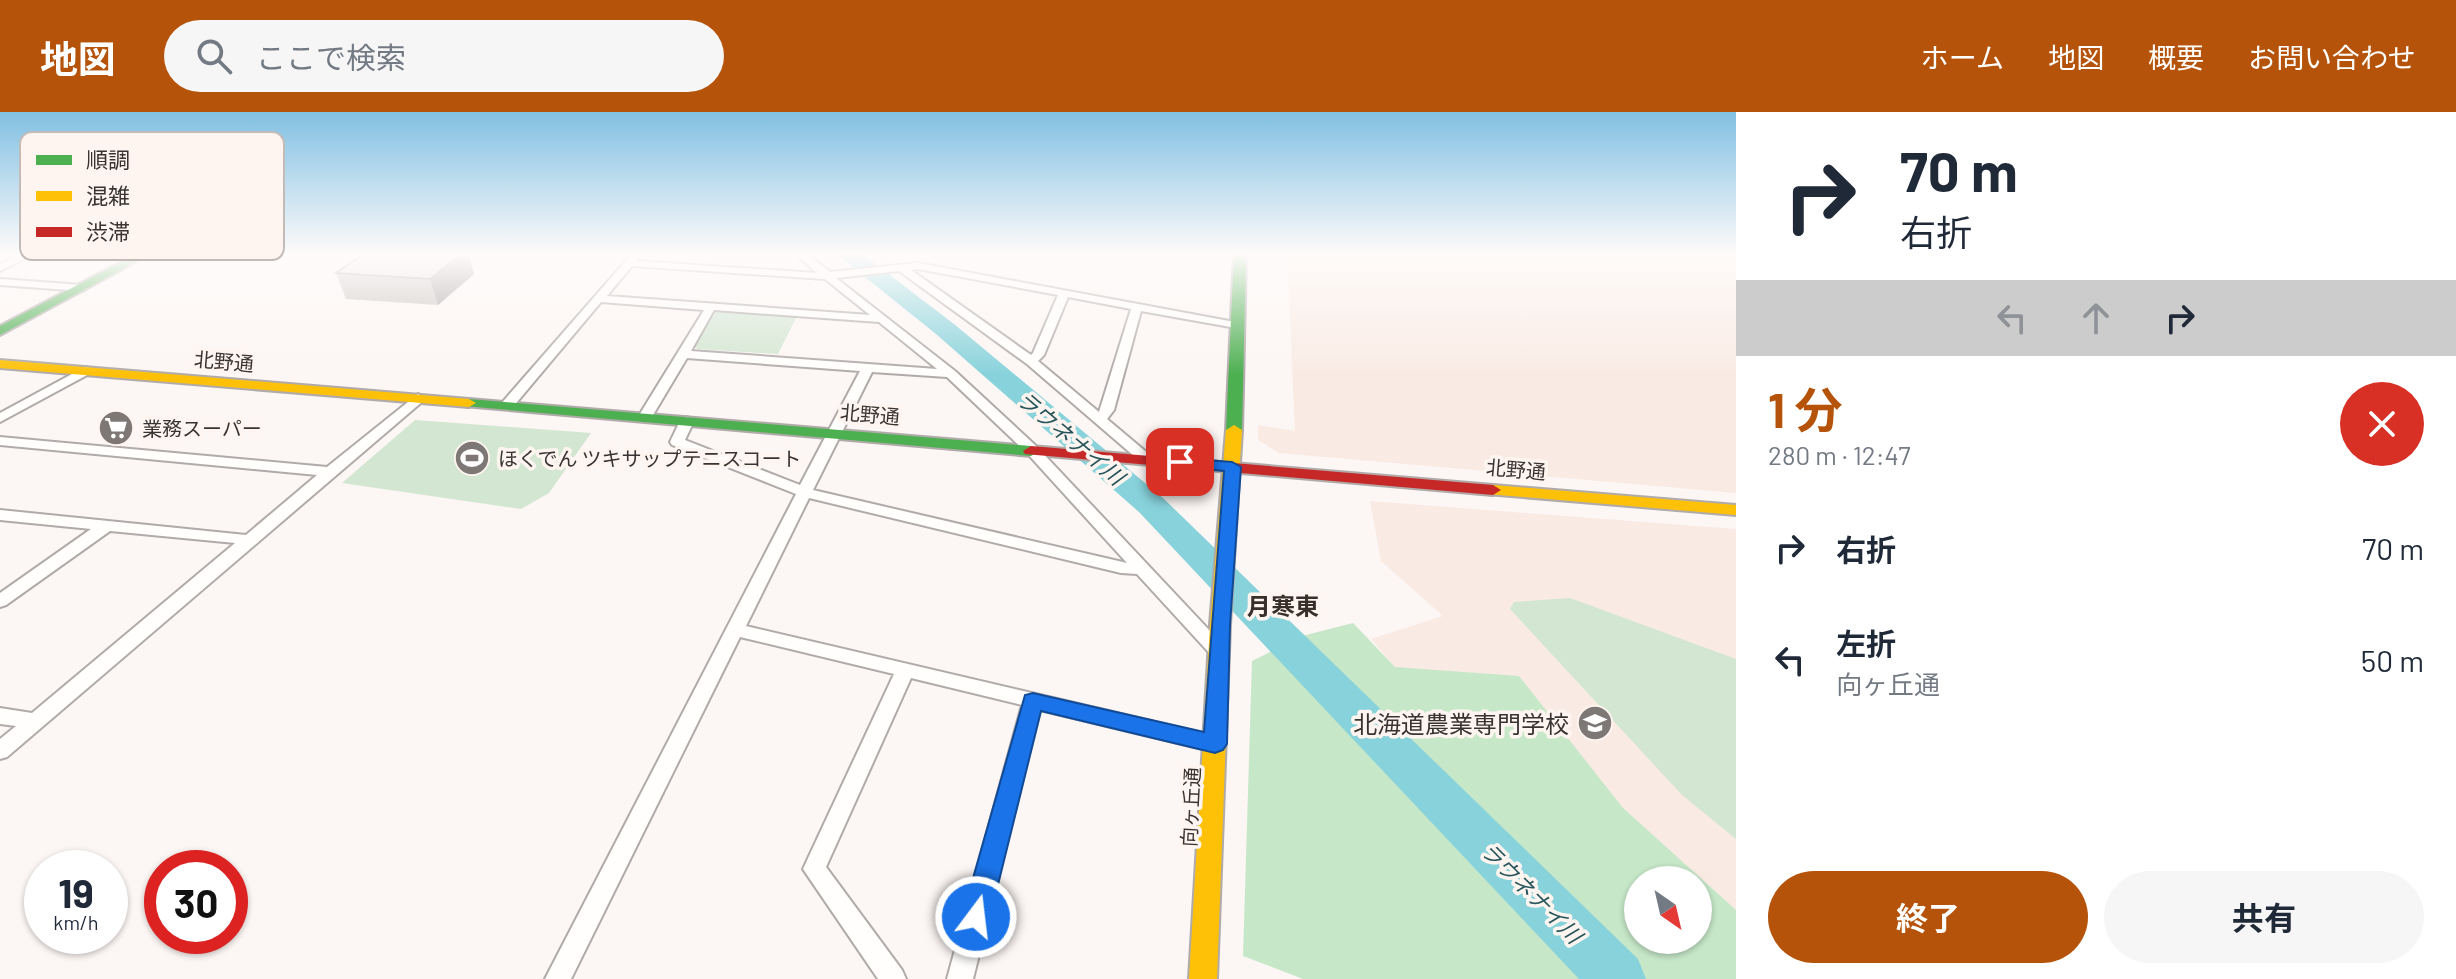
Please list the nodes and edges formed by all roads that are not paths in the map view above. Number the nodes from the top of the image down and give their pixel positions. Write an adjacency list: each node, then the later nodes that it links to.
1 (72, 293): 13 (street)
2 (603, 293): 8 (street)
3 (852, 293): 11 (street)
4 (940, 293): 15 (street)
5 (1064, 293): 15 (street)
6 (1066, 293): 10 (street)
7 (1238, 293): 12 (street, 向ヶ丘通)
8 (598, 299): 9 (street); 21 (street)
9 (711, 307): 11 (street); 14 (street)
10 (1137, 307): 12 (street); 24 (street)
11 (884, 319): 19 (street)
12 (1236, 325): 30 (street, 向ヶ丘通)
13 (0, 331)
14 (684, 354): 17 (street); 22 (street)
15 (1031, 361): 24 (street)
16 (0, 364): 18 (street, 北野通)
17 (868, 367): 19 (street); 26 (street)
18 (85, 371): 20 (street, 北野通); 23 (street)
19 (951, 374): 28 (street)
20 (418, 398): 21 (street, 北野通); 31 (street)
21 (507, 405): 22 (street, 北野通)
22 (645, 417): 25 (street, 北野通)
23 (0, 418)
24 (1101, 418): 29 (street)
25 (687, 421): 26 (street, 北野通); 32 (street)
26 (834, 434): 28 (street, 北野通); 32 (street)
27 (0, 441): 31 (street)
28 (1035, 450): 29 (street, 北野通); 37 (street)
29 (1140, 459): 30 (street, 北野通)
30 (1232, 467): 33 (street, 北野通); 40 (street, 向ヶ丘通)
31 (329, 472): 36 (street)
32 (804, 492): 37 (street); 39 (street)
33 (1736, 510)
34 (0, 515): 35 (street)
35 (106, 526): 36 (street); 38 (street)
36 (250, 540): 44 (street)
37 (1142, 569): 40 (street)
38 (0, 601)
39 (733, 629): 41 (street); 47 (street)
40 (1219, 652): 45 (street, 向ヶ丘通)
41 (905, 671): 42 (street); 48 (street)
42 (1033, 701): 45 (street); 49 (street)
43 (0, 716): 44 (street)
44 (36, 721): 46 (street)
45 (1215, 744): 50 (street, 向ヶ丘通)
46 (0, 751)
47 (558, 979)
48 (893, 979)
49 (960, 979)
50 (1203, 979)

